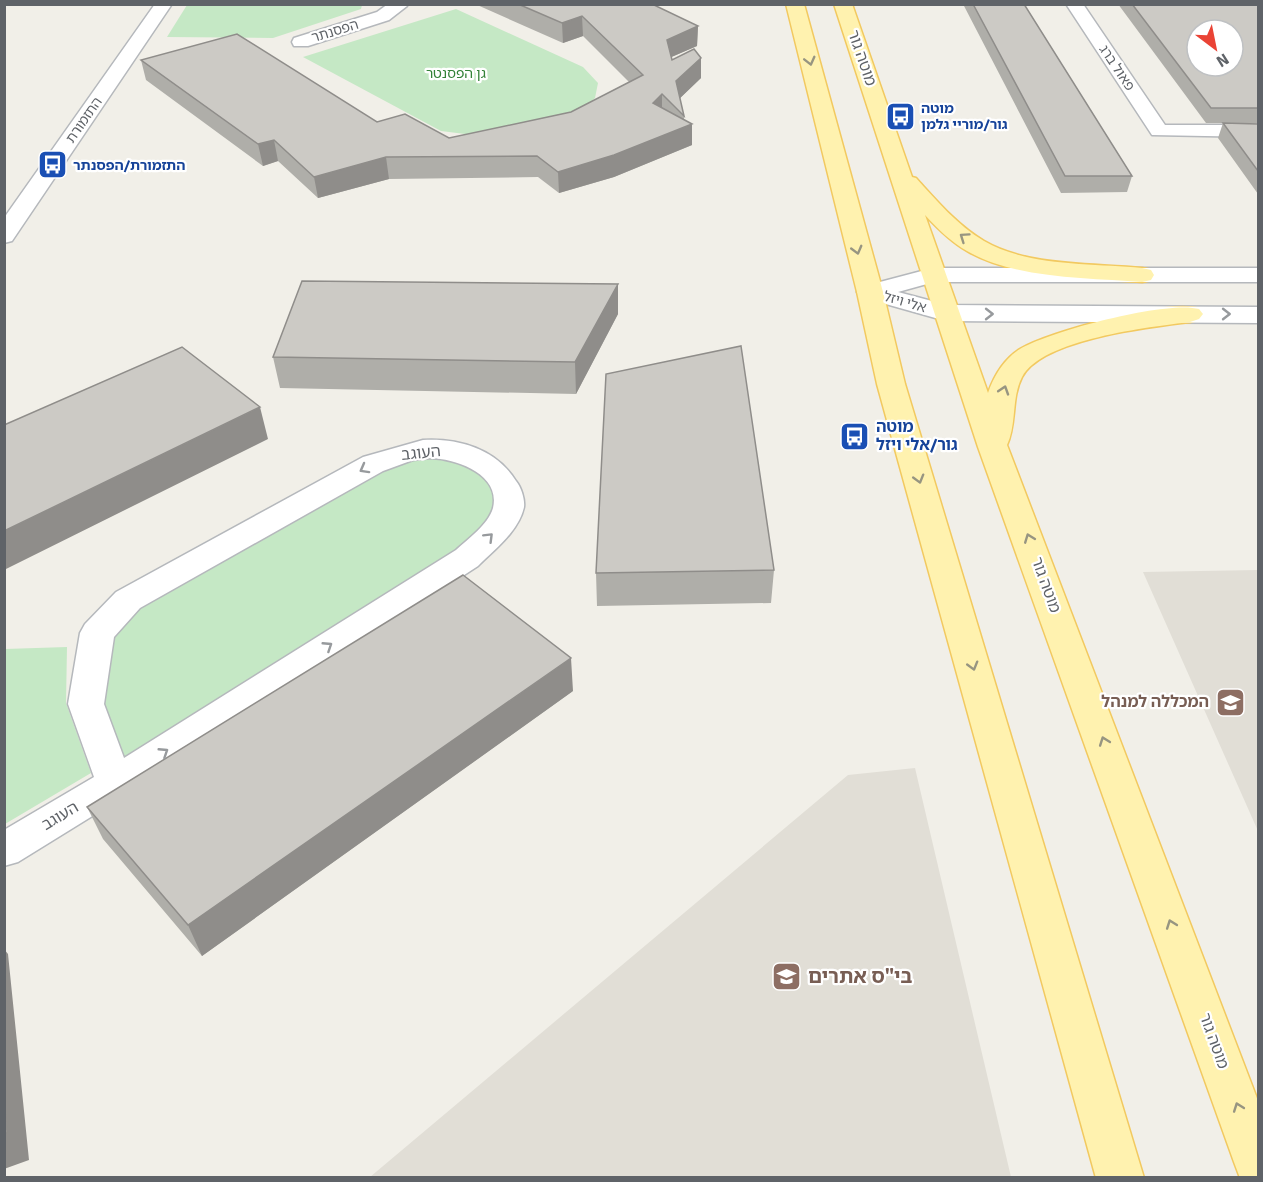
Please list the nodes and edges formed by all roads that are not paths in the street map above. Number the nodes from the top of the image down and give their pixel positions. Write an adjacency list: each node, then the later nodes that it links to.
1 (164, 4): 9 (street, התזמורת)
2 (396, 4): 6 (street, הפסנתר)
3 (795, 4): 13 (main road, one-way to 13)
4 (843, 4): 8 (main road, מוטה גור)
5 (1074, 4): 7 (street, פאול ברג)
6 (301, 42)
7 (1258, 130)
8 (901, 176): 10 (main road, מוטה גור); 11 (main road, one-way to 8)
9 (4, 236)
10 (933, 275): 11 (street, אלי ויזל); 13 (street, אלי ויזל); 14 (main road, מוטה גור)
11 (1142, 275): 12 (street, אלי ויזל)
12 (1258, 275)
13 (870, 292): 14 (street, אלי ויזל); 21 (main road, one-way to 21)
14 (946, 313): 15 (street, אלי ויזל, one-way to 15); 17 (main road, מוטה גור)
15 (1190, 314): 16 (street, אלי ויזל, one-way to 16); 17 (main road, one-way to 15)
16 (1258, 315)
17 (993, 447): 20 (main road, מוטה גור, one-way to 17)
18 (115, 783): 18 (street, העוגב, one-way to 18); 19 (street, העוגב)
19 (4, 850)
20 (1258, 1162)
21 (1120, 1178)

